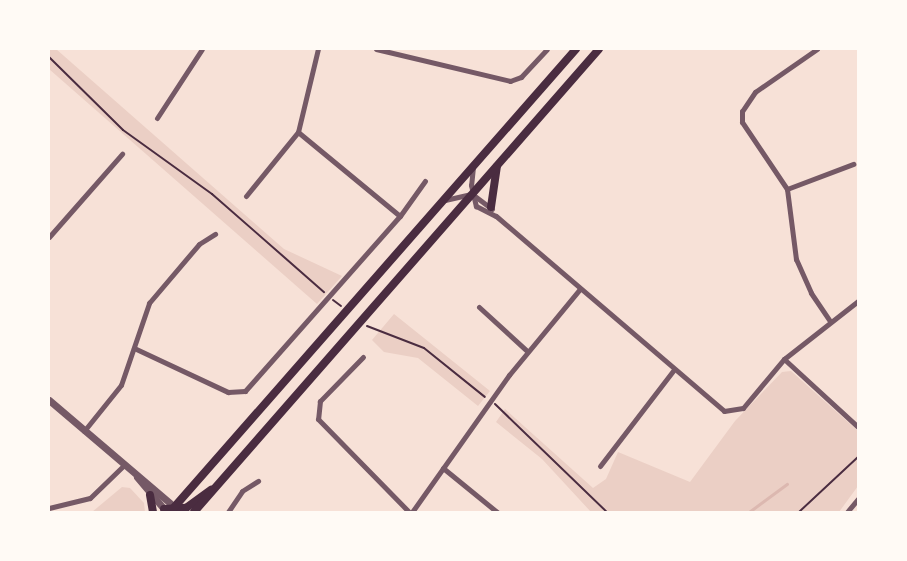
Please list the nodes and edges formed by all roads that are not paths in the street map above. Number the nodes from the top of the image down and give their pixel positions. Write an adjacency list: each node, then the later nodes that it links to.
1 (202, 49): 8 (street)
2 (318, 49): 9 (street)
3 (376, 49): 4 (street)
4 (548, 49)
5 (576, 49): 13 (main road)
6 (599, 49): 12 (main road)
7 (817, 49): 15 (street)
8 (157, 118)
9 (298, 132): 17 (street); 20 (street)
10 (122, 154): 23 (street)
11 (853, 164): 15 (street)
12 (497, 166): 16 (main road); 19 (main road)
13 (473, 167): 16 (street); 18 (main road)
14 (425, 181): 20 (street)
15 (788, 189): 27 (street)
16 (472, 194): 18 (street); 19 (street); 21 (street); 41 (main road)
17 (246, 196)
18 (443, 201): 45 (main road)
19 (491, 206): 21 (street)
20 (400, 216): 28 (street)
21 (496, 216): 24 (street)
22 (215, 234): 28 (street)
23 (49, 237)
24 (579, 290): 29 (street); 32 (street)
25 (858, 301): 27 (street)
26 (479, 307): 29 (street)
27 (830, 321): 31 (street)
28 (134, 348): 35 (street)
29 (527, 351): 38 (street)
30 (364, 357): 49 (street)
31 (784, 359): 32 (street); 34 (street)
32 (673, 371): 37 (street)
33 (49, 400): 35 (street)
34 (858, 427)
35 (84, 431): 36 (street)
36 (124, 466): 39 (street); 44 (street)
37 (600, 466)
38 (444, 468): 49 (street); 50 (street)
39 (136, 477): 42 (street); 45 (street)
40 (258, 481): 48 (street)
41 (213, 490): 45 (main road); 47 (main road)
42 (150, 495): 45 (street); 46 (main road)
43 (858, 499): 51 (street)
44 (49, 508)
45 (170, 509)
46 (153, 512)
47 (194, 512)
48 (228, 512)
49 (411, 512)
50 (497, 512)
51 (847, 512)

